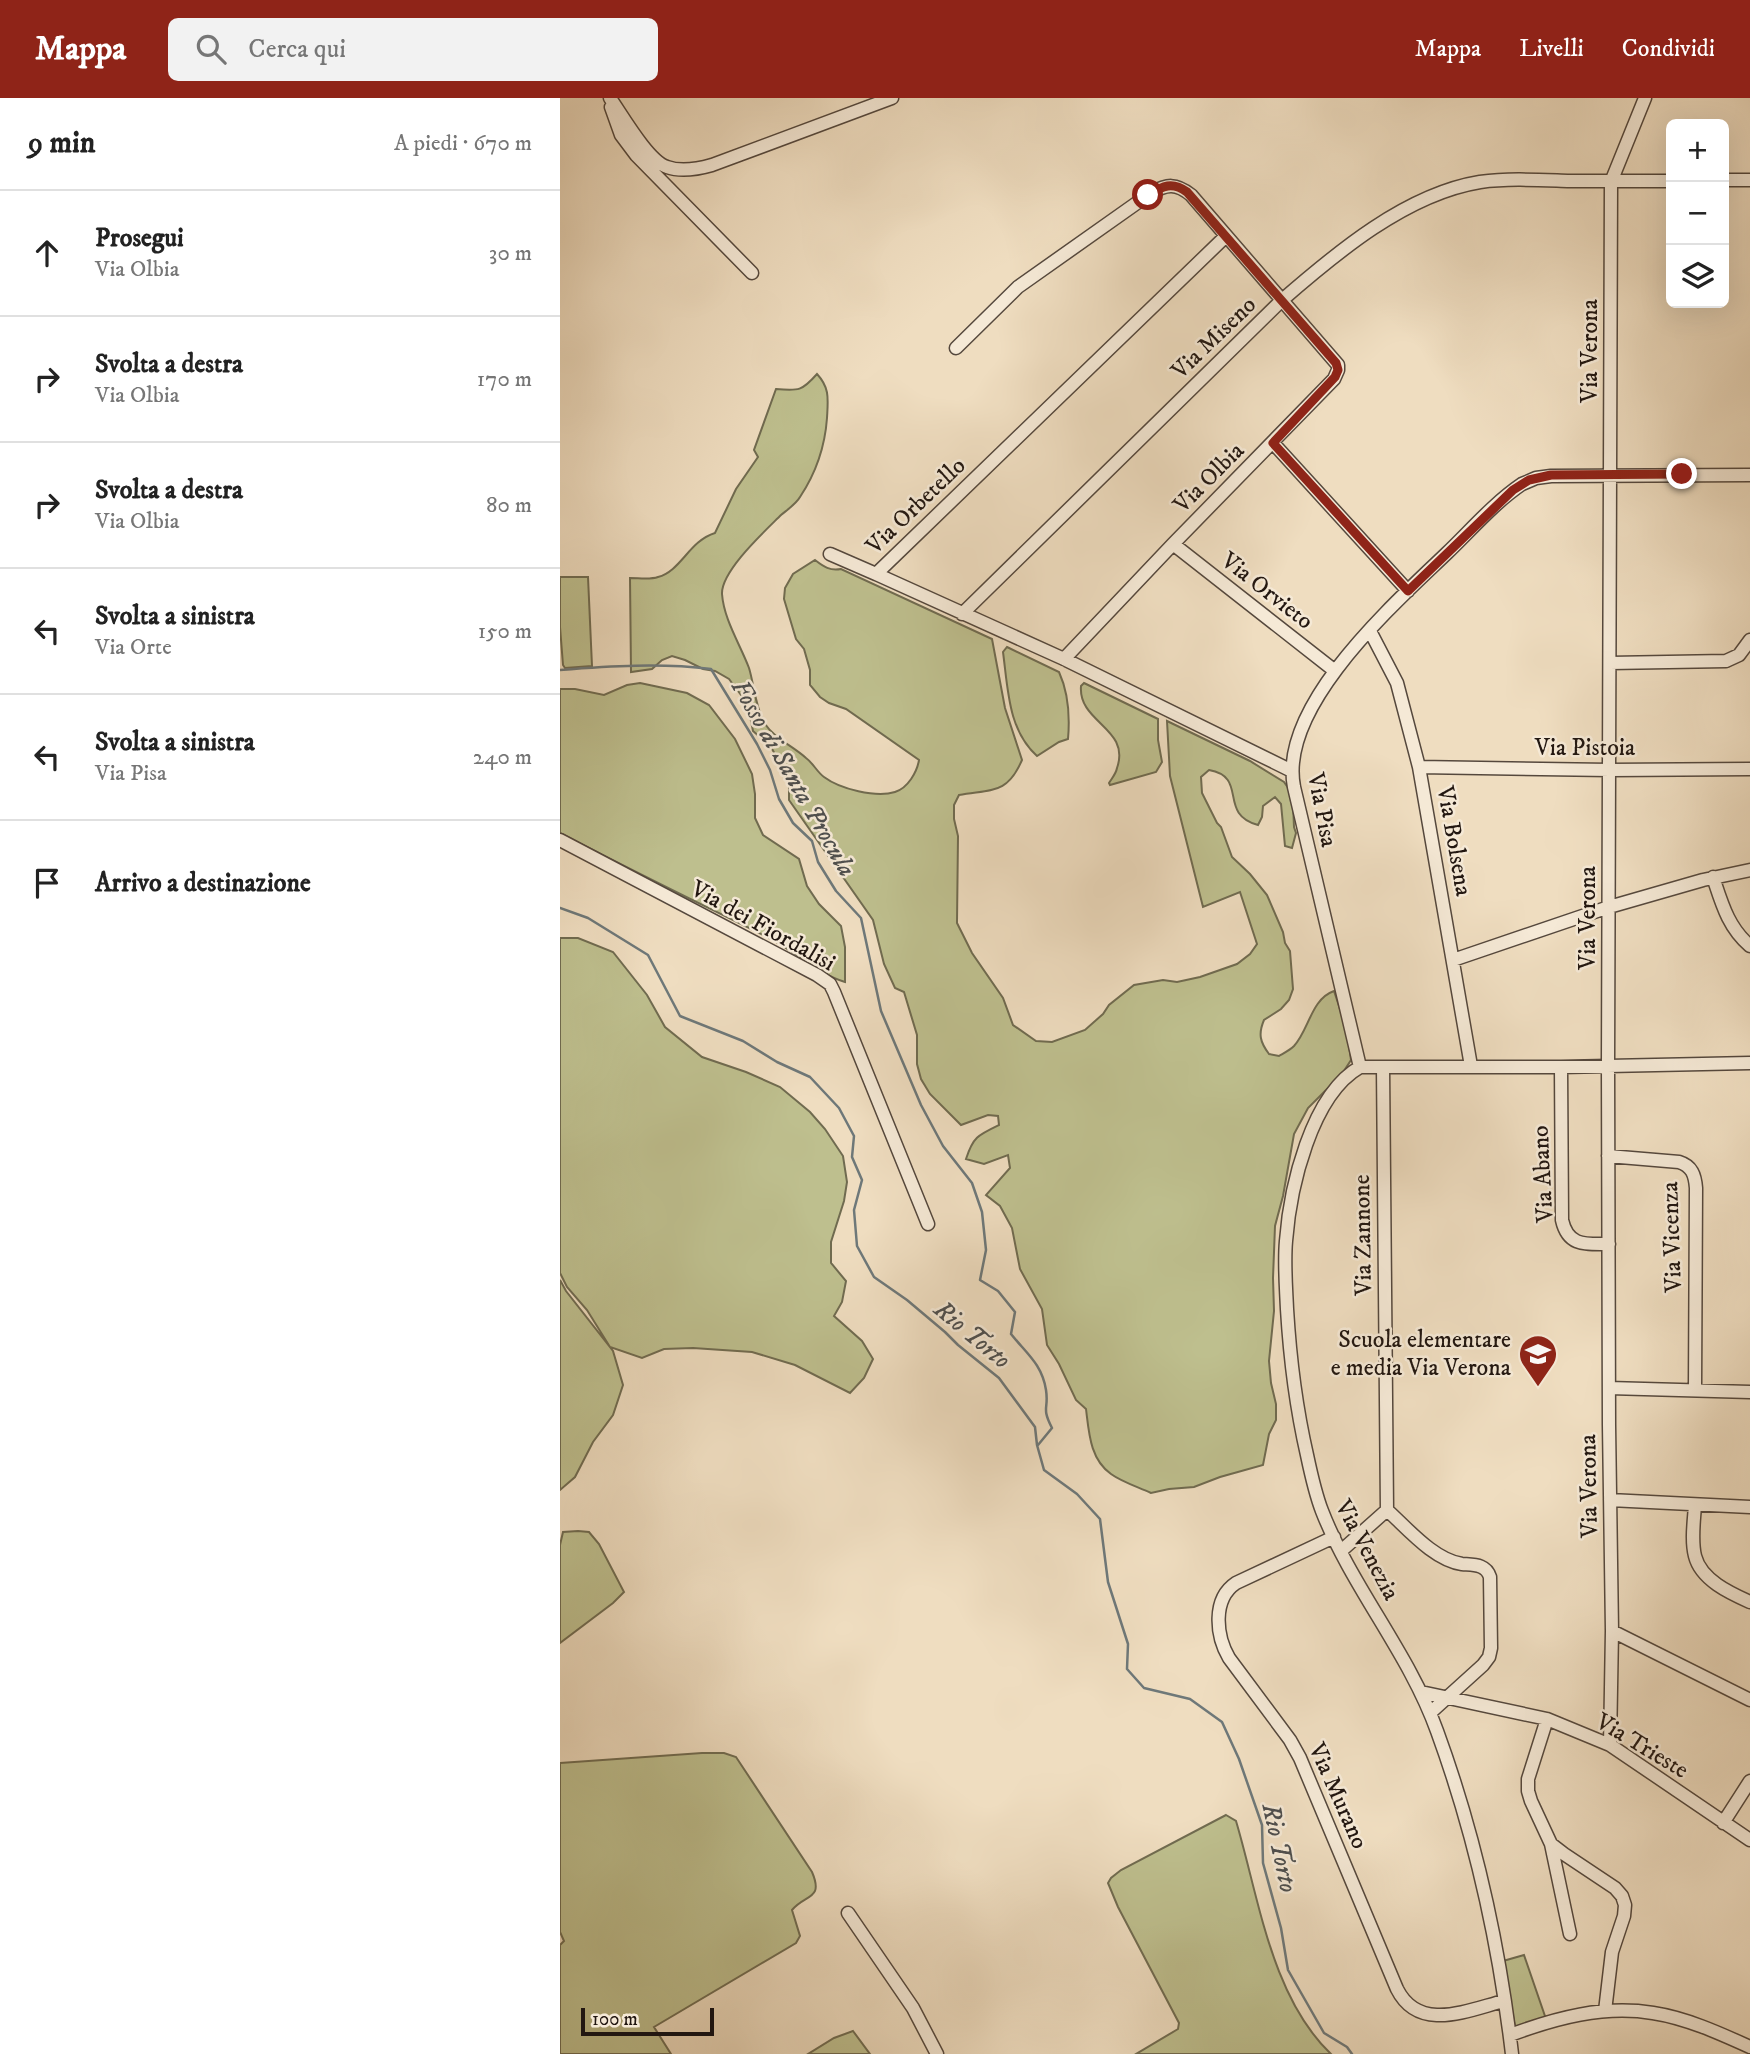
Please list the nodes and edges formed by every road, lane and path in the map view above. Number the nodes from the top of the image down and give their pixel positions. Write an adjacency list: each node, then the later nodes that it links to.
1 (610, 98): 2 (street); 9 (street)
2 (892, 98)
3 (1644, 98): 6 (street, Via Verona)
4 (1729, 180): 5 (street)
5 (1750, 180)
6 (1611, 181): 7 (street, Via Miseno); 10 (street, Via Miseno); 13 (street, Via Verona)
7 (1666, 181)
8 (1225, 237): 10 (street, Via Olbia); 11 (street, Via Olbia); 17 (street, Via Orbetello)
9 (752, 273)
10 (1281, 301): 12 (street, Via Olbia); 19 (street, Via Miseno)
11 (956, 348)
12 (1273, 443): 15 (street, Via Olbia); 18 (street)
13 (1610, 474): 14 (street, Via Pisa); 18 (street, Via Pisa); 23 (street, Via Verona)
14 (1750, 475)
15 (1173, 544): 22 (street, Via Olbia); 24 (street, Via Orvieto)
16 (830, 554): 17 (street)
17 (876, 573): 19 (street, Via Orbetello)
18 (1408, 591): 20 (street, Via Pisa)
19 (962, 614): 22 (street, Via Orbetello)
20 (1370, 631): 24 (street, Via Pisa); 25 (street, Via Bolsena)
21 (1750, 639): 23 (street)
22 (1064, 659): 28 (street, Via Orbetello)
23 (1610, 663): 27 (street, Via Verona)
24 (1335, 671): 28 (street, Via Pisa)
25 (1419, 767): 27 (street, Via Pistoia); 34 (street, Via Bolsena)
26 (1750, 769): 27 (street, Via Pistoia)
27 (1610, 770): 32 (street, Via Verona)
28 (1292, 771): 38 (street, Via Pisa)
29 (560, 840): 42 (street, Via dei Fiordalisi)
30 (1750, 870): 31 (street)
31 (1713, 877): 32 (street); 33 (street)
32 (1609, 907): 34 (street); 36 (street, Via Verona)
33 (1750, 946)
34 (1454, 960): 37 (street, Via Bolsena)
35 (1750, 1063): 36 (street)
36 (1608, 1065): 40 (street); 41 (street, Via Verona)
37 (1471, 1066): 39 (street); 40 (street)
38 (1360, 1067): 39 (street); 51 (street, Via Venezia)
39 (1383, 1067): 50 (street, Via Zannone)
40 (1561, 1067): 43 (street, Via Abano)
41 (1608, 1156): 43 (street, Via Verona); 45 (street, Via Vicenza)
42 (928, 1224)
43 (1609, 1244): 44 (street, Via Verona)
44 (1609, 1388): 45 (street); 47 (street, Via Verona)
45 (1695, 1390): 46 (street)
46 (1750, 1392)
47 (1610, 1500): 48 (street); 54 (street, Via Verona)
48 (1695, 1505): 49 (street); 53 (street)
49 (1750, 1507)
50 (1387, 1510): 52 (street); 56 (street)
51 (1334, 1537): 52 (street, Via Venezia); 67 (street, Via Murano)
52 (1341, 1551): 55 (street, Via Venezia)
53 (1750, 1602)
54 (1612, 1631): 57 (street); 60 (street, Via Verona)
55 (1421, 1692): 56 (street, Via Trieste); 58 (street, Via Venezia)
56 (1448, 1697): 58 (street); 59 (street, Via Trieste)
57 (1750, 1700)
58 (1430, 1713): 67 (street, Via Venezia)
59 (1547, 1719): 60 (street, Via Trieste); 64 (street)
60 (1610, 1745): 62 (street, Via Trieste)
61 (1750, 1781): 62 (street)
62 (1723, 1823): 63 (street, Via Trieste)
63 (1750, 1840)
64 (1551, 1844): 66 (street); 68 (street)
65 (848, 1913): 71 (street)
66 (1570, 1934)
67 (1504, 2001): 69 (street, Via Venezia)
68 (1605, 2011): 69 (street); 70 (street)
69 (1510, 2035): 72 (street, Via Venezia)
70 (1750, 2047)
71 (937, 2054)
72 (1512, 2054)

